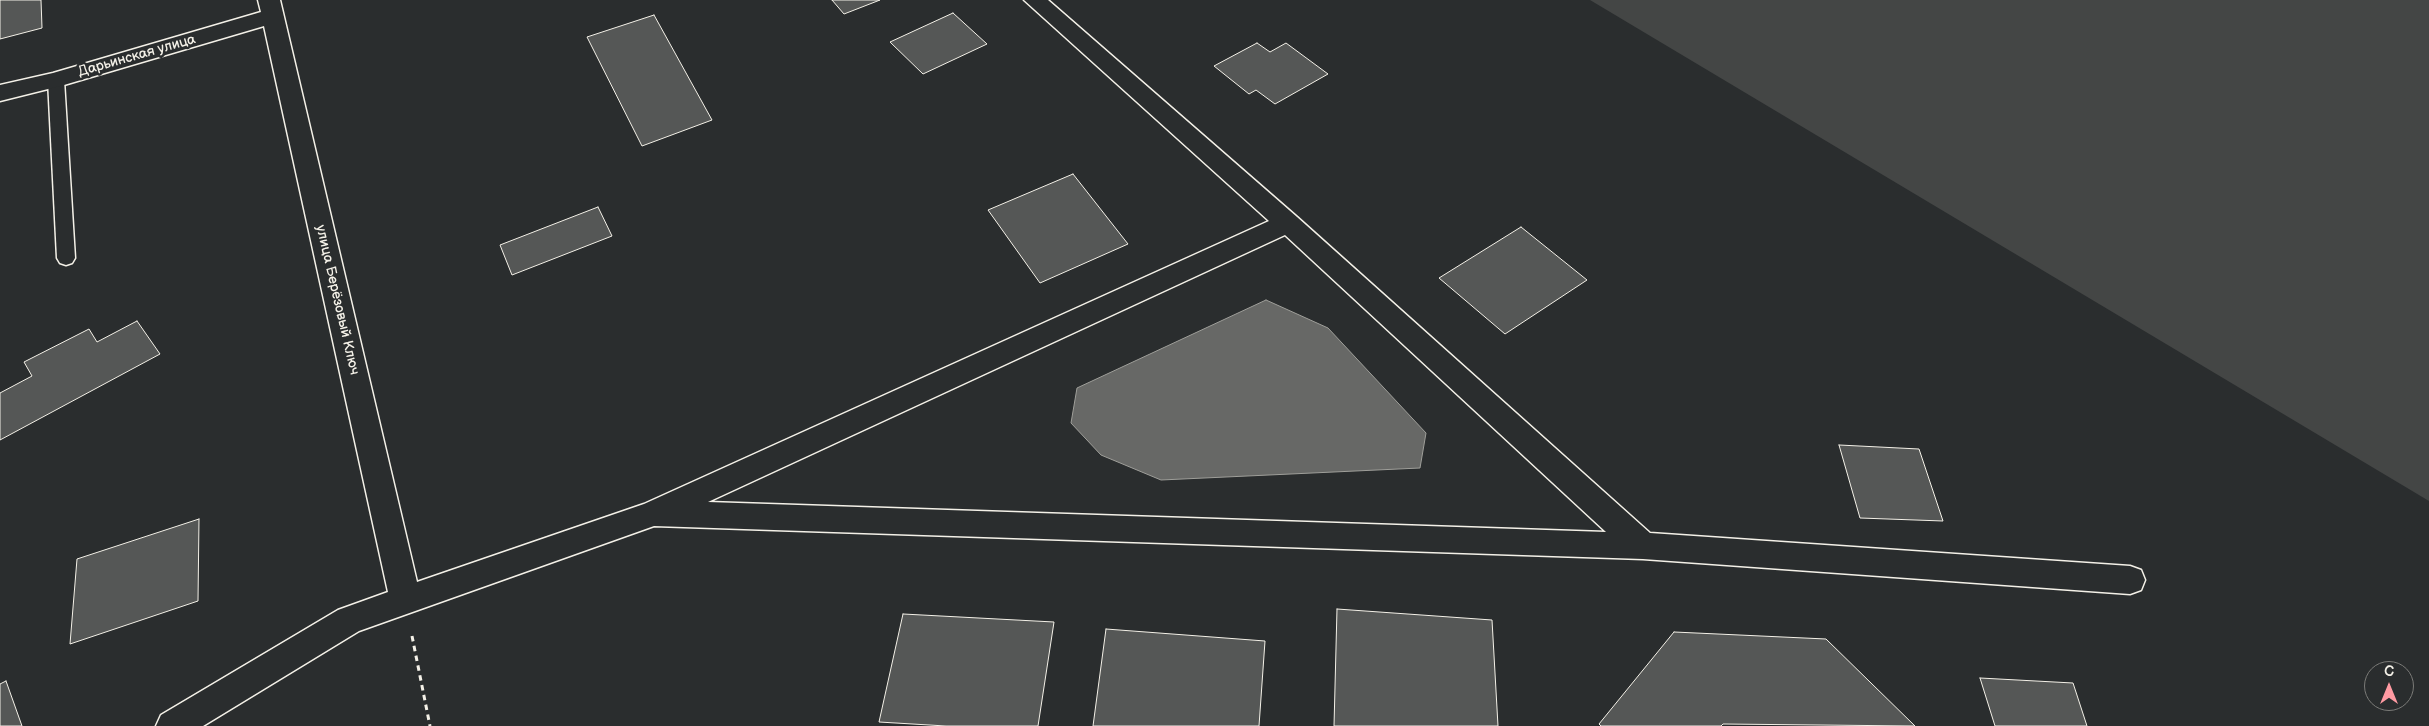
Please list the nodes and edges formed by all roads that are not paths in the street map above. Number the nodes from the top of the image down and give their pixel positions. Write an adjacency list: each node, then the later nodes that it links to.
1 (1035, 0): 5 (street)
2 (271, 8): 3 (street, Дарьинская улица); 10 (street, улица Берёзовый Ключ)
3 (56, 80): 4 (street, Дарьинская улица); 6 (lane)
4 (0, 93)
5 (1288, 223): 7 (street); 8 (street)
6 (66, 258)
7 (654, 513): 8 (street); 10 (street)
8 (1643, 546): 9 (street)
9 (2130, 580)
10 (405, 599): 11 (street)
11 (173, 726)

